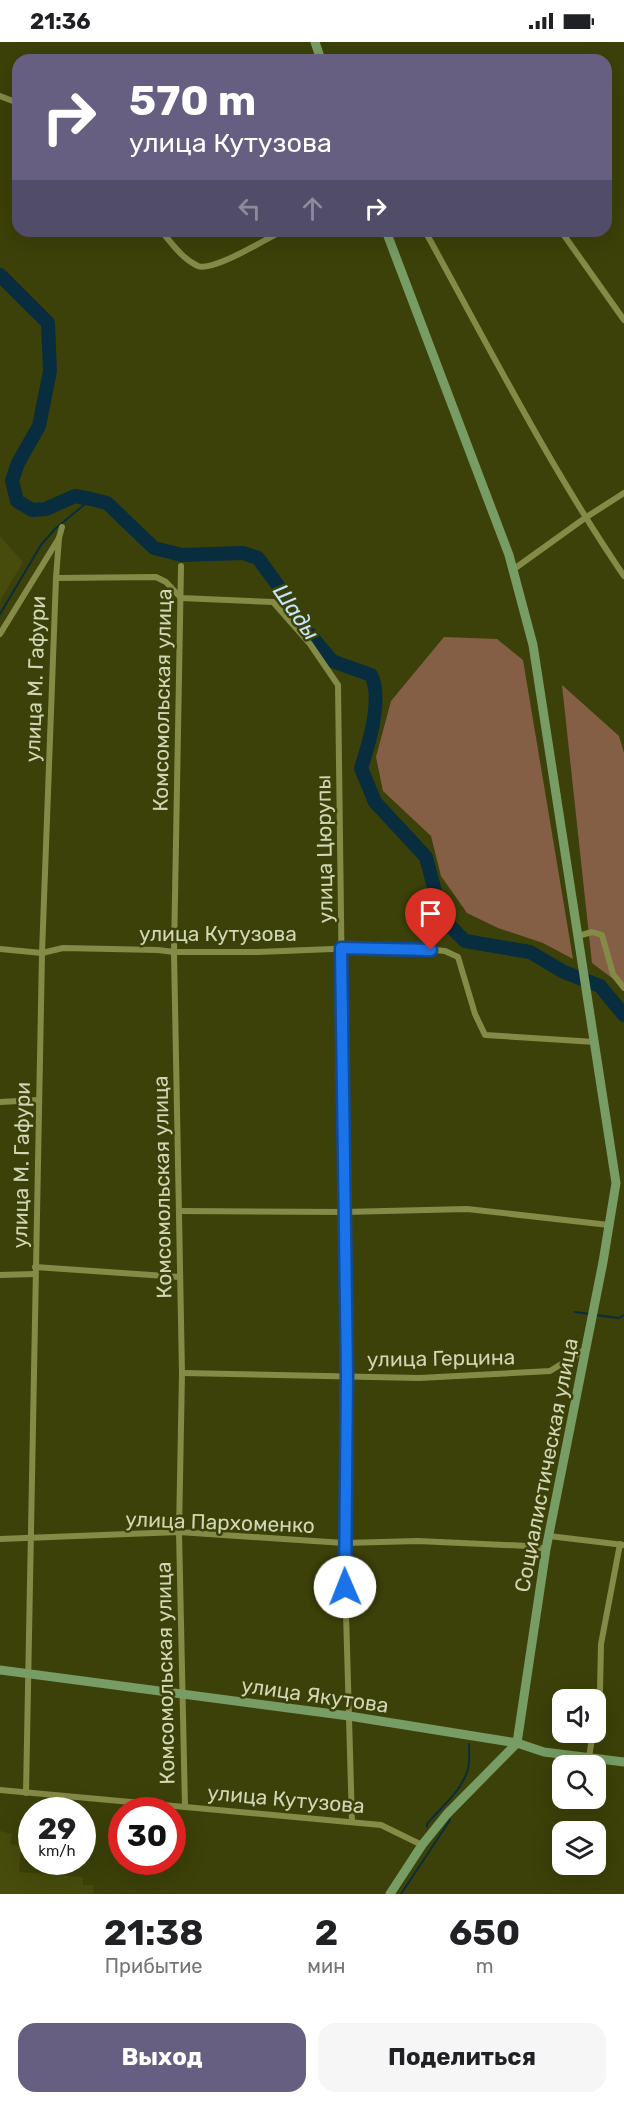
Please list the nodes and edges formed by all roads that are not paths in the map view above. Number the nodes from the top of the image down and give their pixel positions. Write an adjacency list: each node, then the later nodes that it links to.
1 (166, 237): 2 (street)
2 (270, 237)
3 (388, 237): 12 (street, Социалистическая улица)
4 (428, 237): 8 (street)
5 (565, 237): 6 (street)
6 (624, 320)
7 (624, 493): 8 (street)
8 (585, 518): 12 (street); 13 (street)
9 (62, 526): 10 (street)
10 (59, 538): 14 (street, улица М. Гафури); 16 (street)
11 (181, 566): 15 (street, Комсомольская улица)
12 (514, 569): 17 (street, Социалистическая улица)
13 (624, 576)
14 (56, 578): 15 (street); 21 (street, улица М. Гафури)
15 (182, 598): 18 (street, улица Цюрупы); 20 (street, Комсомольская улица)
16 (0, 634)
17 (578, 936): 22 (street); 23 (street, Социалистическая улица)
18 (341, 948): 20 (street, улица Кутузова); 23 (street, улица Кутузова); 27 (street, улица Цюрупы)
19 (0, 949): 21 (street, улица Кутузова)
20 (174, 952): 21 (street, улица Кутузова); 26 (street, Комсомольская улица)
21 (42, 953): 24 (street, улица М. Гафури)
22 (624, 988)
23 (595, 1042): 28 (street, Социалистическая улица)
24 (39, 1100): 25 (street); 29 (street, улица М. Гафури)
25 (0, 1102)
26 (179, 1211): 27 (street); 31 (street, Комсомольская улица)
27 (344, 1212): 28 (street); 34 (street, улица Цюрупы)
28 (609, 1225): 32 (street, Социалистическая улица)
29 (35, 1270): 30 (street); 31 (street); 37 (street, улица М. Гафури)
30 (0, 1275)
31 (180, 1277): 33 (street, Комсомольская улица)
32 (586, 1349): 34 (street, улица Герцина); 36 (street, Социалистическая улица)
33 (182, 1373): 34 (street, улица Герцина); 35 (street, Комсомольская улица)
34 (347, 1375): 39 (street, улица Цюрупы)
35 (179, 1532): 37 (street, улица Пархоменко); 39 (street, улица Пархоменко); 45 (street, Комсомольская улица)
36 (549, 1536): 40 (street); 41 (street, Социалистическая улица)
37 (30, 1537): 38 (street, улица Пархоменко); 43 (street, улица М. Гафури)
38 (0, 1539)
39 (344, 1543): 41 (street, улица Пархоменко); 46 (street, улица Цюрупы)
40 (622, 1545): 44 (street)
41 (546, 1549): 47 (street, Социалистическая улица)
42 (0, 1670): 43 (street, улица Якутова)
43 (29, 1673): 45 (street, улица Якутова); 52 (street, улица М. Гафури)
44 (600, 1689)
45 (182, 1695): 46 (street, улица Якутова); 53 (street, Комсомольская улица)
46 (349, 1716): 47 (street, улица Якутова); 56 (street, улица Цюрупы)
47 (517, 1743): 48 (street, улица Якутова); 57 (street)
48 (571, 1755)
49 (606, 1759): 50 (street, улица Якутова)
50 (624, 1762)
51 (0, 1790): 52 (street, улица Кутузова)
52 (26, 1793): 54 (street, улица Кутузова)
53 (184, 1797)
54 (108, 1800)
55 (186, 1807): 56 (street, улица Кутузова)
56 (352, 1822): 57 (street, улица Кутузова)
57 (422, 1845): 58 (street)
58 (390, 1894)

